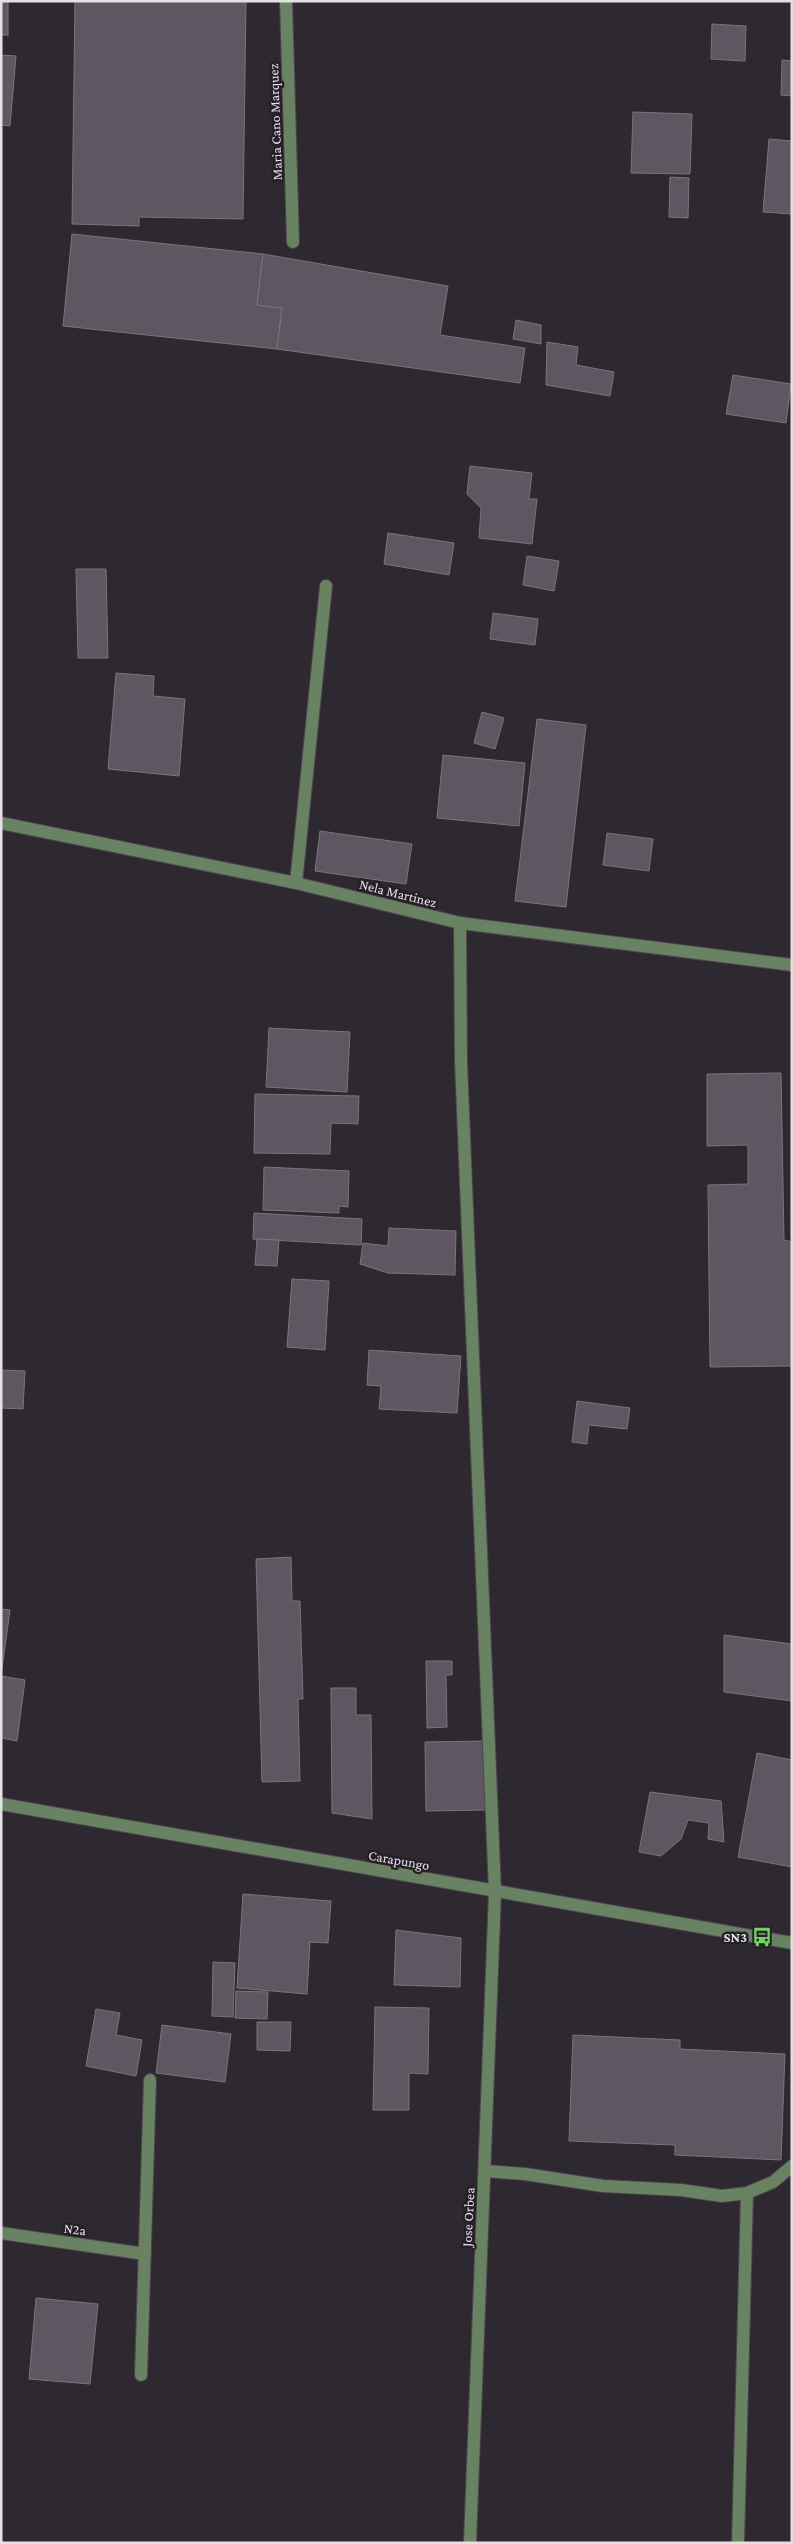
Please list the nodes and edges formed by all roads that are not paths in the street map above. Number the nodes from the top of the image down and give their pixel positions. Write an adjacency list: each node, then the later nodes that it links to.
1 (286, 1): 2 (street, Maria Cano Marquez)
2 (293, 242)
3 (326, 586): 5 (street)
4 (1, 823): 5 (street, Nela Martinez)
5 (296, 883): 6 (street, Nela Martinez)
6 (460, 923): 7 (street, Nela Martinez); 9 (street, Jose Orbea)
7 (792, 965)
8 (1, 1804): 9 (street, Carapungo)
9 (495, 1892): 10 (street, Carapungo); 13 (street, Jose Orbea)
10 (792, 1943)
11 (150, 2080): 16 (street)
12 (792, 2166): 14 (street)
13 (485, 2171): 14 (street); 18 (street, Jose Orbea)
14 (747, 2193): 19 (street)
15 (1, 2233): 16 (street, N2a)
16 (145, 2254): 17 (street)
17 (141, 2375)
18 (470, 2543)
19 (738, 2543)

